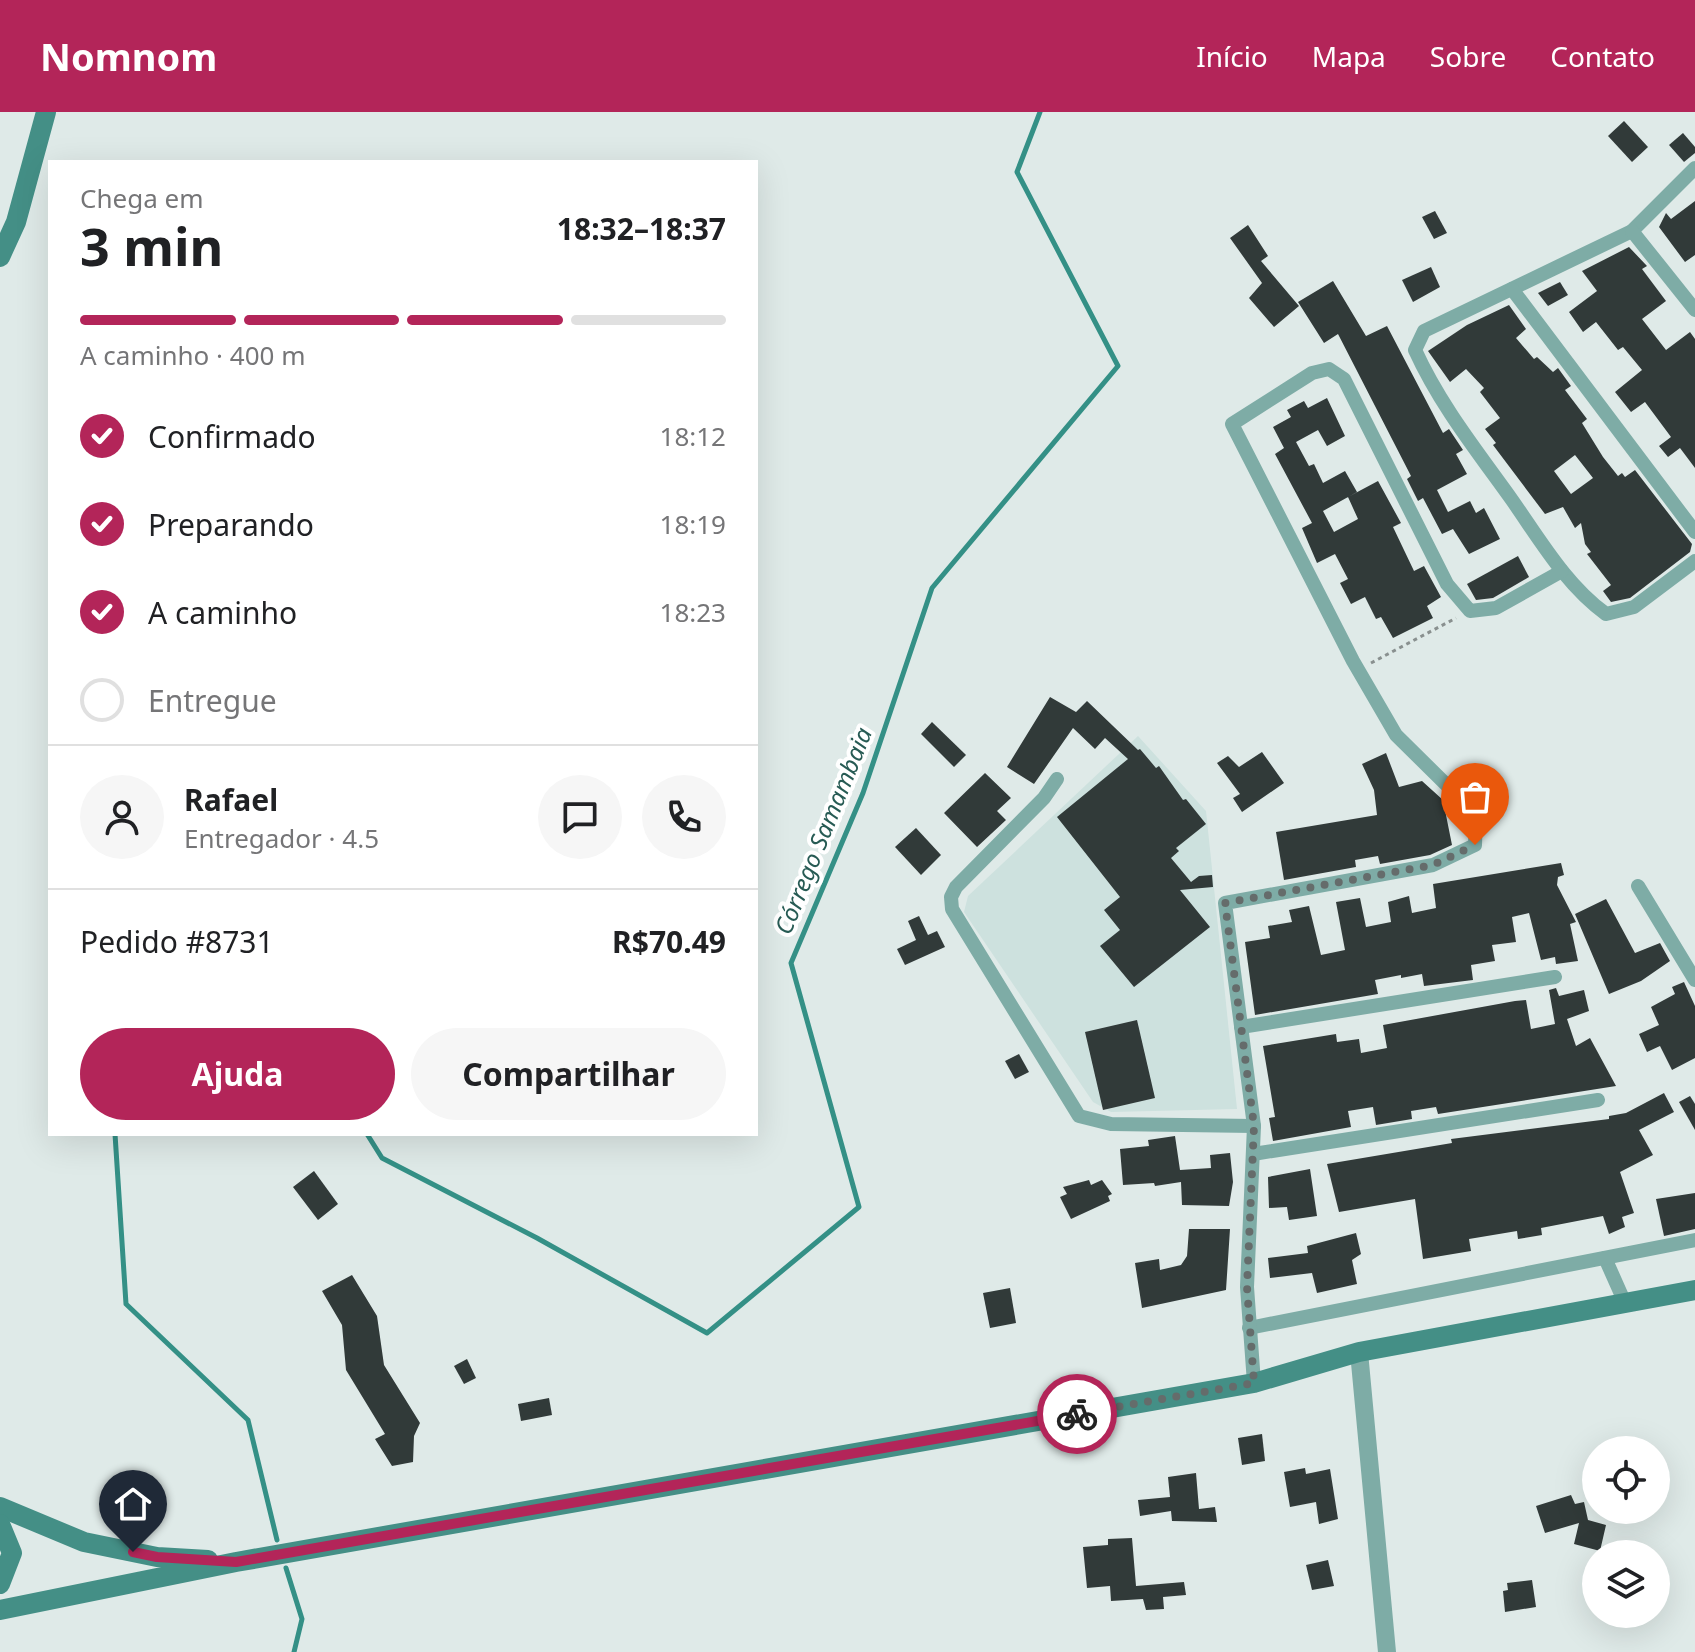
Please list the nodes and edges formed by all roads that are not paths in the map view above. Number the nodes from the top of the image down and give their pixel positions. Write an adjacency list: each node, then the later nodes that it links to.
1 (46, 112): 4 (main road)
2 (1695, 168): 3 (street)
3 (1632, 231): 5 (street); 6 (street)
4 (0, 257)
5 (1512, 289): 7 (street); 9 (street)
6 (1695, 310)
7 (1695, 532)
8 (1695, 561): 9 (street)
9 (1562, 571): 14 (street)
10 (1057, 779): 16 (street)
11 (1638, 886): 13 (street)
12 (1555, 977): 14 (street)
13 (1695, 980)
14 (1241, 1027): 16 (street)
15 (1598, 1100): 17 (street)
16 (1254, 1126): 17 (street)
17 (1253, 1154): 22 (street)
18 (1695, 1240): 19 (street)
19 (1605, 1258): 21 (street); 22 (street)
20 (1695, 1290): 21 (main road)
21 (1625, 1303): 23 (main road)
22 (1249, 1328): 24 (street)
23 (1359, 1352): 24 (main road); 30 (street)
24 (1254, 1383): 27 (main road)
25 (0, 1507): 27 (main road)
26 (0, 1524): 28 (main road)
27 (236, 1562): 29 (main road)
28 (0, 1584)
29 (0, 1610)
30 (1387, 1652)

